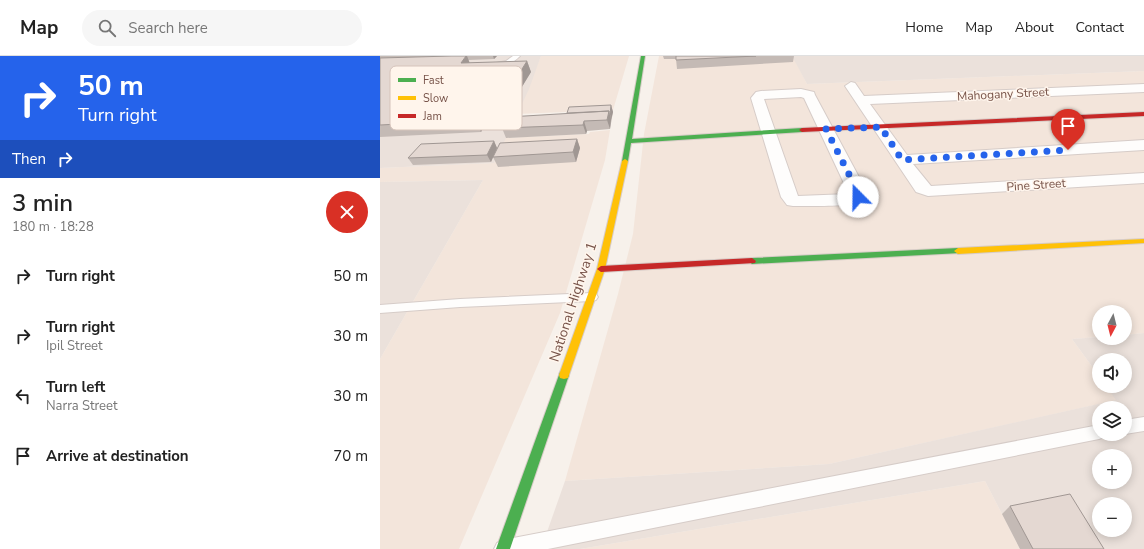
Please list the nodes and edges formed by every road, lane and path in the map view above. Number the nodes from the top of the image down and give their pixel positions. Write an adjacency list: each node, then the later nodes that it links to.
1 (517, 56): 3 (lane)
2 (643, 56): 13 (main road, National Highway 1)
3 (491, 64)
4 (1033, 81): 7 (street)
5 (851, 86): 8 (street)
6 (1144, 88): 7 (street, Mahogany Street)
7 (1047, 92): 8 (street, Mahogany Street)
8 (862, 100): 10 (street)
9 (1144, 114): 10 (main road)
10 (881, 127): 11 (main road); 15 (street)
11 (826, 129): 12 (main road); 12 (street); 12 (street)
12 (768, 132): 13 (main road)
13 (630, 141): 18 (main road, National Highway 1)
14 (1144, 145): 15 (street)
15 (902, 160): 16 (street, Pine Street)
16 (1144, 178)
17 (1144, 241): 18 (main road)
18 (601, 269): 19 (main road, National Highway 1)
19 (592, 297): 20 (lane); 24 (main road, National Highway 1)
20 (380, 309)
21 (1144, 424): 22 (lane)
22 (1132, 426)
23 (1092, 433): 24 (lane)
24 (503, 549)

